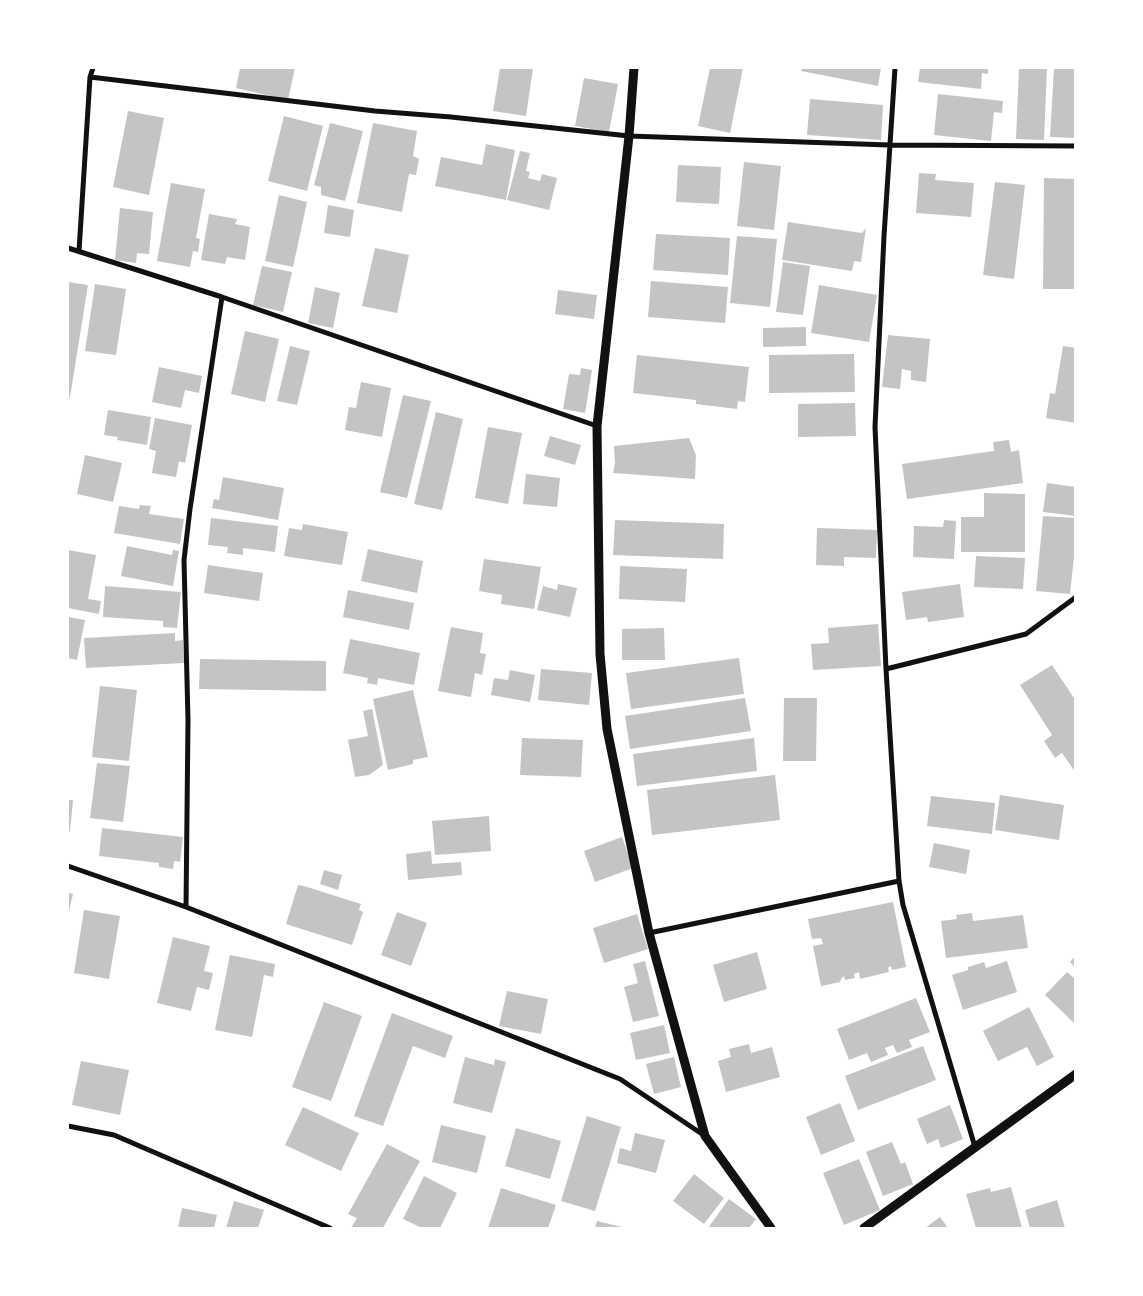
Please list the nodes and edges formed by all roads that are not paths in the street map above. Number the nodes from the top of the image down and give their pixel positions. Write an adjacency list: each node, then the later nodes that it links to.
1 (93, 68): 4 (street)
2 (634, 68): 5 (street)
3 (895, 68): 6 (street)
4 (90, 77): 5 (street); 9 (street)
5 (629, 136): 6 (street); 11 (street)
6 (889, 145): 7 (street); 13 (street)
7 (1076, 146)
8 (68, 248): 9 (street)
9 (80, 251): 10 (street)
10 (222, 297): 11 (street); 16 (street)
11 (597, 426): 17 (street)
12 (1076, 597): 13 (street)
13 (886, 669): 15 (street)
14 (68, 866): 16 (street)
15 (899, 882): 17 (street); 21 (street)
16 (186, 907): 20 (street)
17 (649, 933): 20 (street)
18 (1076, 1074): 21 (street)
19 (68, 1126): 22 (street)
20 (705, 1136): 23 (street)
21 (975, 1147): 24 (street)
22 (330, 1228)
23 (771, 1228)
24 (864, 1228)

